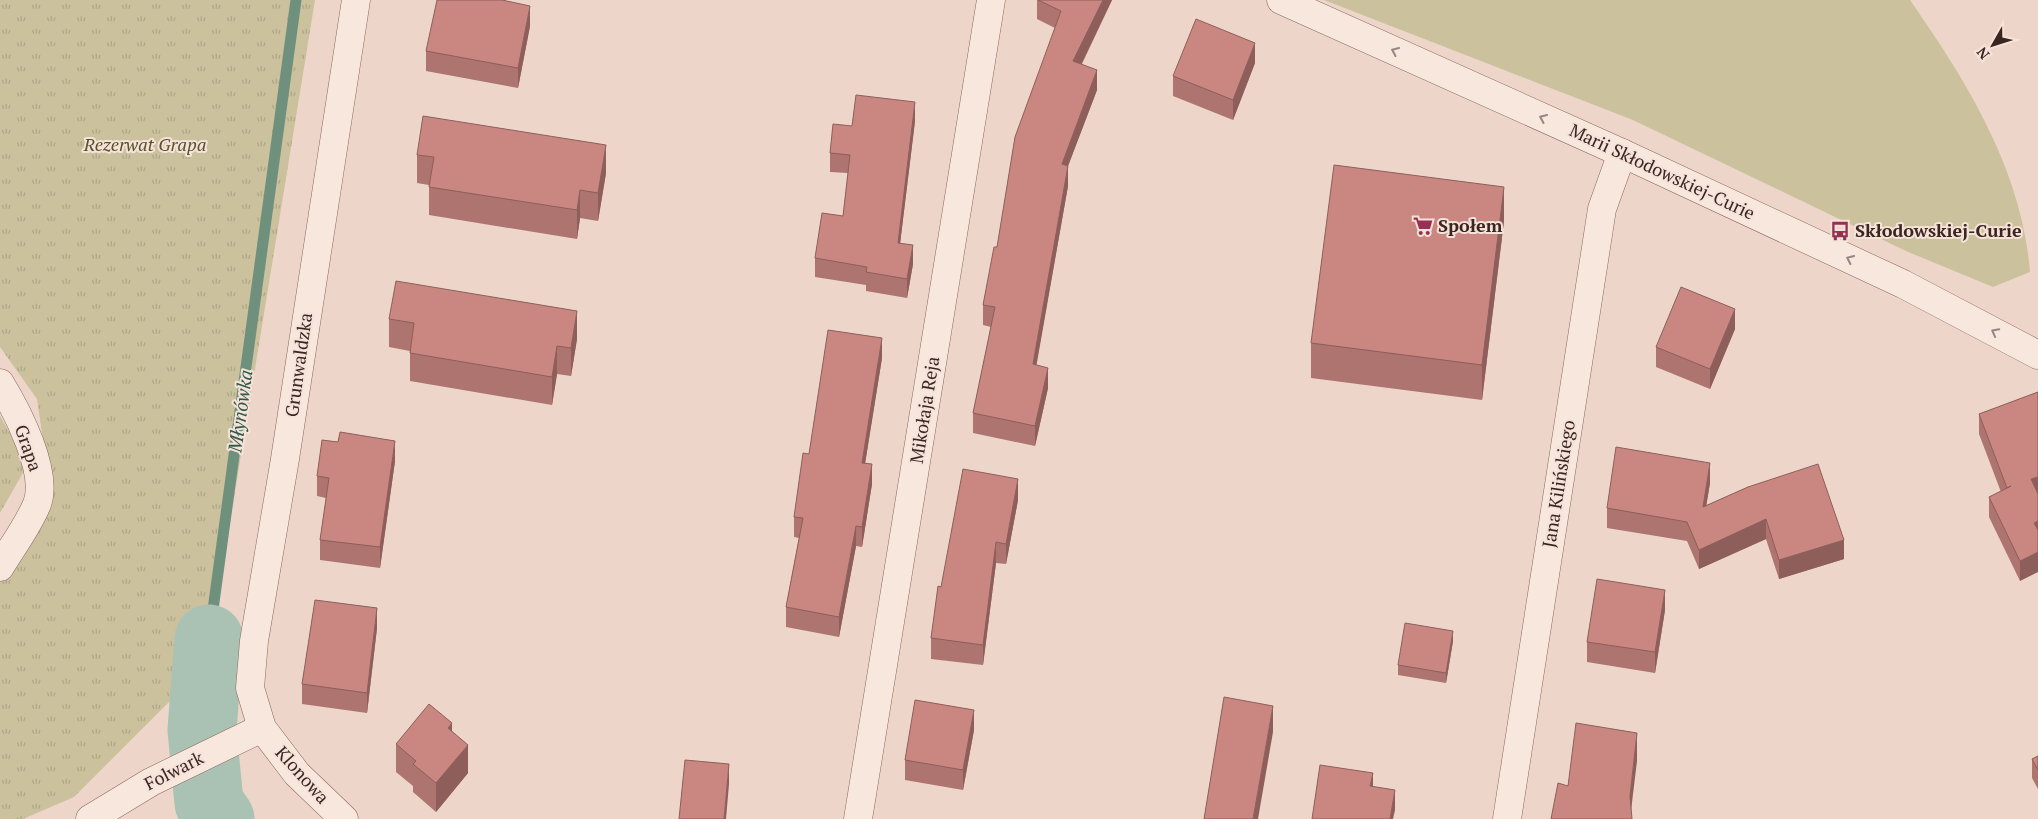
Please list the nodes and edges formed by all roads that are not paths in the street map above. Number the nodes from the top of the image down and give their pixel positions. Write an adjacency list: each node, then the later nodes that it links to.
1 (356, 0): 8 (street, Grunwaldzka)
2 (991, 0): 11 (street, Mikołaja Reja)
3 (1281, 0): 4 (street, Marii Skłodowskiej-Curie, one-way to 3)
4 (1622, 153): 5 (street, Marii Skłodowskiej-Curie, one-way to 4); 12 (street, Jana Kilińskiego)
5 (2038, 355)
6 (0, 383): 7 (street, Grapa)
7 (0, 567)
8 (262, 728): 9 (street, Folwark); 10 (street, Klonowa)
9 (90, 819)
10 (344, 819)
11 (858, 819)
12 (1507, 819)

